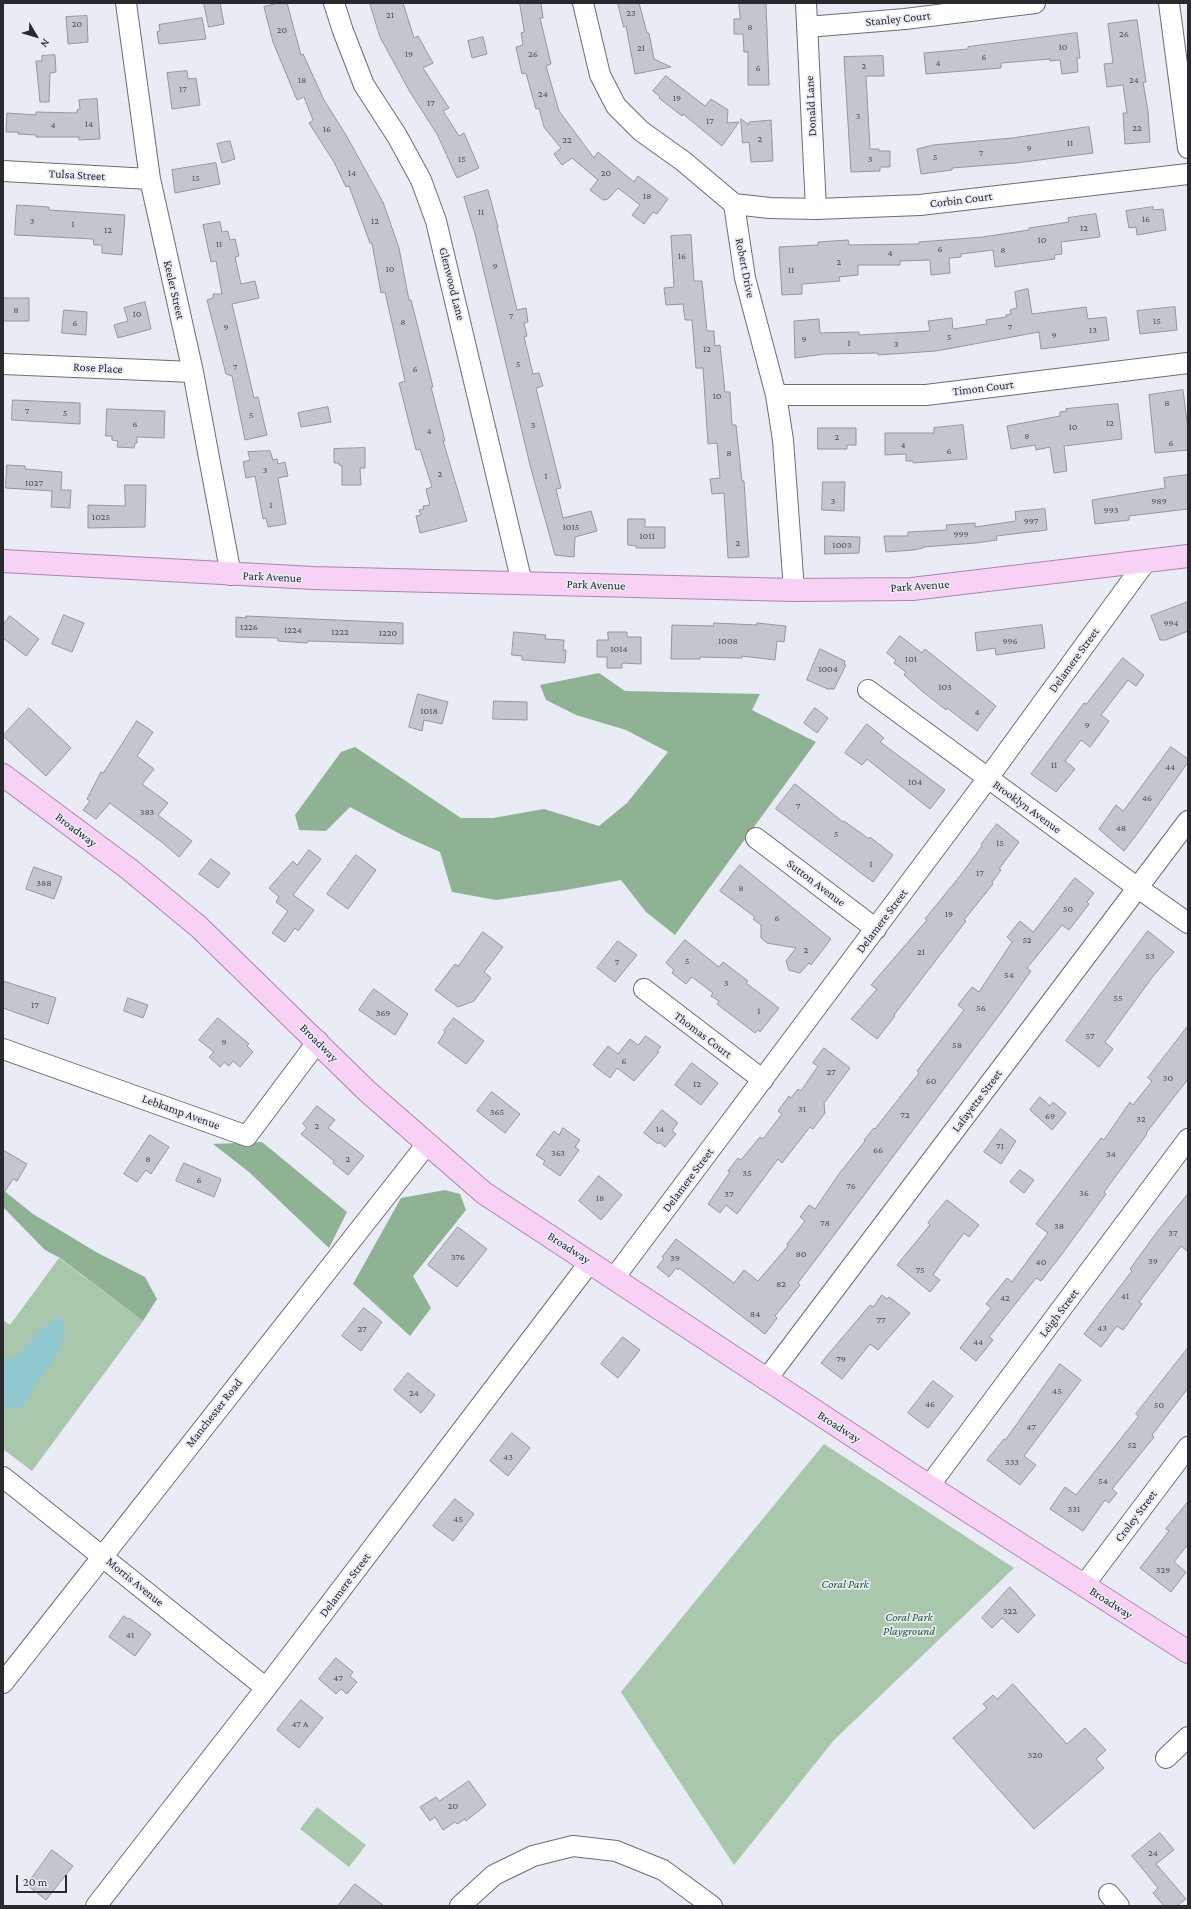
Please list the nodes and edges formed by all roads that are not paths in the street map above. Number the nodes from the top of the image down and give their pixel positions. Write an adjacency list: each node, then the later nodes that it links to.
1 (126, 3): 11 (street, Keeler Street)
2 (334, 3): 22 (street, Glenwood Lane)
3 (583, 3): 12 (street)
4 (806, 3): 7 (street, Donald Lane)
5 (1035, 3): 7 (street, Stanley Court)
6 (1169, 3): 8 (street)
7 (807, 27): 13 (street, Donald Lane)
8 (1188, 148)
9 (3, 171): 11 (street, Tulsa Street)
10 (1188, 174): 13 (street, Corbin Court)
11 (150, 179): 16 (street, Keeler Street)
12 (734, 204): 13 (street, Corbin Court); 17 (street, Robert Drive)
13 (816, 209)
14 (1188, 363): 17 (street, Timon Court)
15 (3, 364): 16 (street, Rose Place)
16 (193, 372): 21 (street, Keeler Street)
17 (776, 395): 23 (street, Robert Drive)
18 (1188, 556): 20 (main road, Park Avenue)
19 (3, 561): 21 (main road, Park Avenue)
20 (1146, 561): 23 (main road, Park Avenue); 26 (street, Delamere Street)
21 (231, 575): 22 (main road, Park Avenue)
22 (522, 583): 23 (main road, Park Avenue)
23 (794, 590)
24 (868, 690): 26 (street, Brooklyn Avenue)
25 (3, 775): 33 (main road, Broadway)
26 (988, 778): 29 (street, Brooklyn Avenue); 31 (street, Delamere Street)
27 (1188, 821): 29 (street, Lafayette Street)
28 (756, 838): 31 (street, Sutton Avenue)
29 (1138, 888): 30 (street, Brooklyn Avenue); 40 (street, Lafayette Street)
30 (1188, 923)
31 (876, 929): 35 (street, Delamere Street)
32 (644, 989): 35 (street, Thomas Court)
33 (318, 1041): 34 (street, Lebkamp Avenue); 37 (main road, Broadway)
34 (3, 1049)
35 (763, 1080): 39 (street, Delamere Street)
36 (1188, 1139): 43 (street, Leigh Street)
37 (427, 1144): 38 (main road, Broadway); 44 (street, Manchester Road)
38 (590, 1262): 39 (main road, Broadway); 48 (street, Delamere Street)
39 (614, 1278): 40 (main road, Broadway)
40 (766, 1380): 43 (main road, Broadway)
41 (1188, 1447): 45 (street, Croley Street)
42 (3, 1477): 44 (street, Morris Avenue)
43 (929, 1486): 45 (main road, Broadway)
44 (102, 1556): 47 (street, Manchester Road); 48 (street, Morris Avenue)
45 (1084, 1585): 46 (main road, Broadway)
46 (1188, 1652)
47 (3, 1683)
48 (266, 1688): 51 (street, Delamere Street)
49 (1188, 1737): 50 (street)
50 (1166, 1758)
51 (96, 1906)
52 (460, 1906): 53 (street)
53 (712, 1906)

